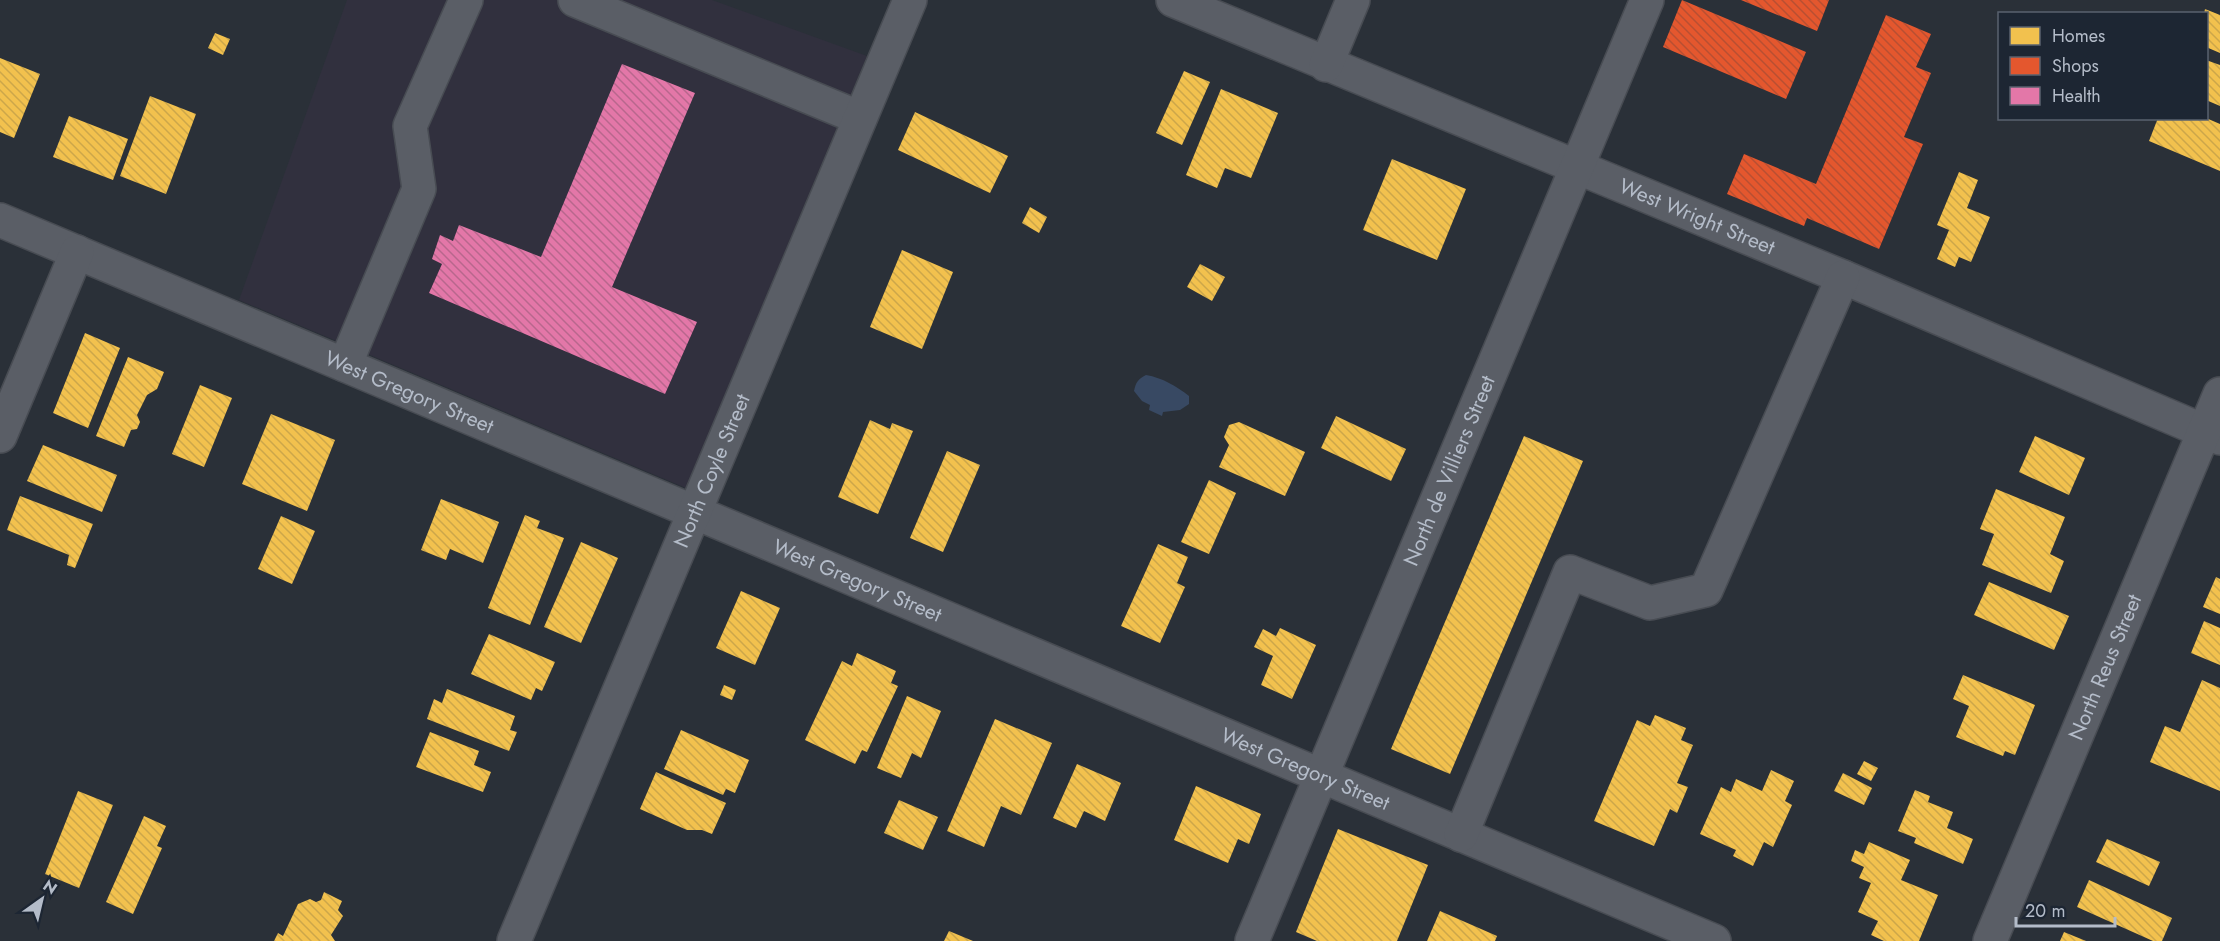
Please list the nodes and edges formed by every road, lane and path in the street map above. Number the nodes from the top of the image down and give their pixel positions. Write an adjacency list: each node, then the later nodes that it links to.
1 (466, 0): 13 (street)
2 (575, 0): 8 (street)
3 (910, 0): 8 (street, North Coyle Street)
4 (1173, 0): 7 (street, West Wright Street)
5 (1353, 0): 7 (street)
6 (1647, 0): 9 (street, North de Villiers Street)
7 (1326, 65): 9 (street, West Wright Street)
8 (860, 118): 17 (street, North Coyle Street)
9 (1577, 167): 12 (street, West Wright Street); 18 (street, North de Villiers Street)
10 (0, 220): 11 (street, West Gregory Street)
11 (77, 252): 13 (street, West Gregory Street); 16 (street)
12 (1843, 277): 15 (street, West Wright Street); 19 (street)
13 (345, 365): 17 (street, West Gregory Street)
14 (2220, 394): 15 (street, North Reus Street)
15 (2212, 435): 23 (street, North Reus Street)
16 (0, 436)
17 (694, 512): 18 (street, West Gregory Street); 20 (street, North Coyle Street)
18 (1321, 775): 19 (street, West Gregory Street); 21 (street, North de Villiers Street)
19 (1461, 835): 22 (street, West Gregory Street)
20 (514, 941)
21 (1252, 941)
22 (1714, 941)
23 (1990, 941)

